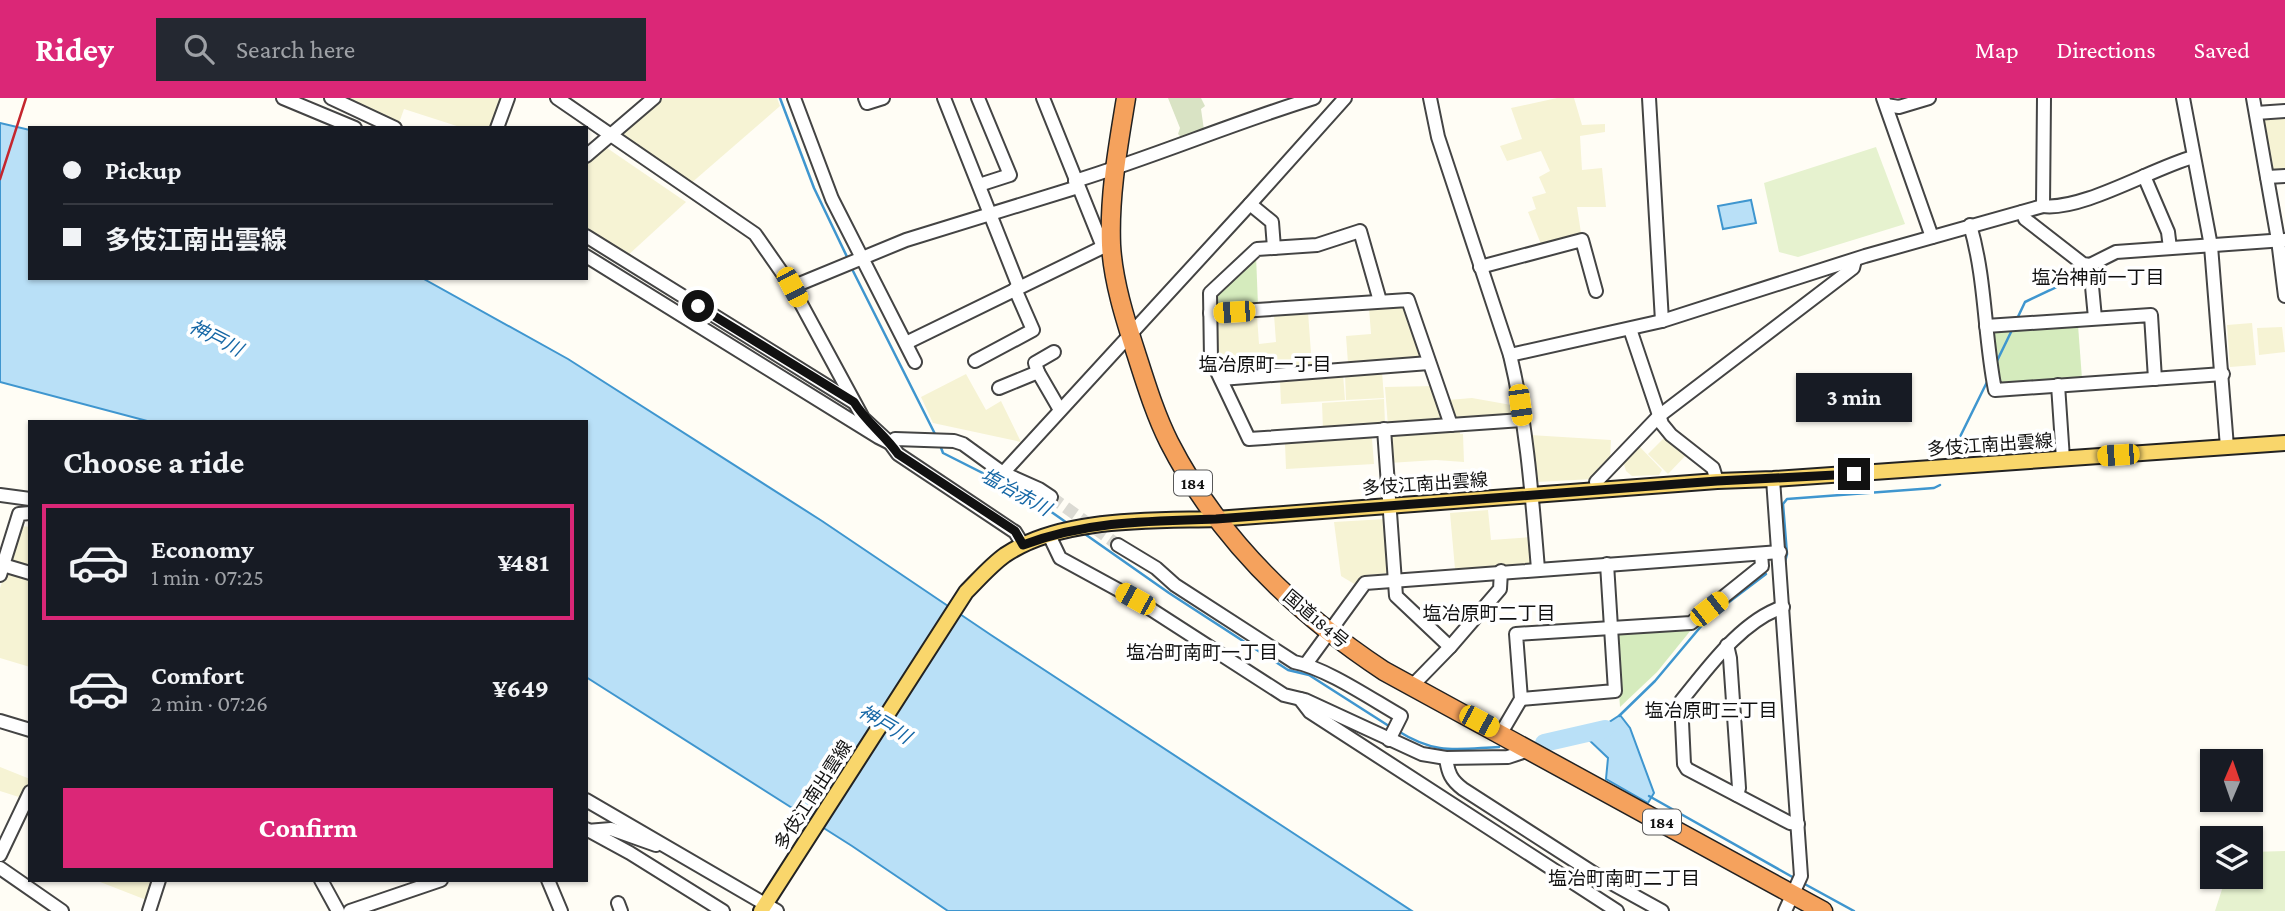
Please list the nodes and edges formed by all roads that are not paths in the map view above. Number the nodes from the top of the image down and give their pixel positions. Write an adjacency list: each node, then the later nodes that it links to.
1 (283, 98): 24 (street)
2 (331, 98): 25 (street)
3 (508, 98): 26 (street)
4 (557, 98): 27 (street)
5 (794, 98): 49 (street)
6 (865, 98): 7 (street)
7 (883, 98)
8 (944, 98): 35 (street)
9 (978, 98): 35 (street)
10 (1042, 98): 34 (street)
11 (1126, 98): 30 (highway, 国道184号 / 184)
12 (1314, 98): 30 (street)
13 (1345, 98): 36 (street)
14 (1430, 98): 52 (street)
15 (1649, 98): 60 (street)
16 (1929, 98): 21 (street)
17 (2044, 98): 37 (street)
18 (2182, 98): 29 (street)
19 (2253, 98): 23 (street)
20 (649, 100): 27 (street)
21 (1885, 101): 42 (street)
22 (2285, 111): 23 (street)
23 (2256, 113): 33 (street)
24 (350, 126)
25 (391, 126)
26 (498, 126)
27 (611, 135): 28 (street); 53 (street)
28 (588, 154)
29 (2193, 157): 31 (street); 44 (street)
30 (1115, 168): 34 (street); 45 (highway, 国道184号 / 184)
31 (2144, 176): 37 (street); 47 (street)
32 (2285, 176): 33 (street)
33 (2267, 177): 43 (street)
34 (1077, 184): 39 (street); 45 (street)
35 (979, 185): 39 (street)
36 (1250, 204): 46 (street); 63 (street)
37 (2043, 206): 38 (street)
38 (2022, 212): 40 (street); 51 (street)
39 (990, 213): 49 (street); 54 (street)
40 (1970, 225): 42 (street); 61 (street)
41 (588, 237): 76 (street)
42 (1932, 237): 50 (street)
43 (2282, 240): 44 (street); 56 (street)
44 (2211, 246): 47 (street); 71 (street)
45 (1107, 247): 54 (street); 63 (highway, 国道184号 / 184)
46 (1274, 248): 57 (street); 58 (street)
47 (2170, 248): 51 (street)
48 (588, 257): 82 (street)
49 (861, 258): 53 (street); 64 (street)
50 (1855, 260): 60 (street); 78 (street)
51 (2090, 265): 59 (street)
52 (1480, 267): 55 (street); 66 (street)
53 (792, 287): 76 (street)
54 (1017, 288): 64 (street); 67 (street)
55 (1596, 291)
56 (2285, 296)
57 (1380, 301): 58 (street); 69 (street)
58 (1210, 313): 72 (street)
59 (2095, 318): 61 (street); 73 (street)
60 (1662, 321): 62 (street)
61 (1986, 326): 74 (street)
62 (1630, 329): 66 (street); 78 (street)
63 (1129, 334): 77 (street); 96 (highway, 国道184号 / 184)
64 (906, 343): 68 (street)
65 (1055, 352): 70 (street)
66 (1510, 355): 79 (street)
67 (975, 361)
68 (915, 362)
69 (1429, 363): 72 (street); 80 (street)
70 (1038, 372): 75 (street); 77 (street)
71 (2223, 374): 73 (street); 84 (street)
72 (1221, 379): 81 (street)
73 (2155, 379): 74 (street)
74 (2058, 385): 85 (street)
75 (999, 388)
76 (854, 402): 82 (street)
77 (1060, 410): 86 (street)
78 (1659, 416): 88 (street); 89 (street)
79 (1522, 421): 80 (street); 91 (street)
80 (1451, 425): 81 (street)
81 (1384, 429): 94 (street)
82 (890, 443): 86 (street); 98 (street)
83 (2285, 443): 84 (main road, 多伎江南出雲線)
84 (2227, 447): 85 (main road, 多伎江南出雲線)
85 (2063, 458): 87 (main road, 多伎江南出雲線)
86 (1003, 473): 92 (street)
87 (1773, 480): 88 (main road, 多伎江南出雲線); 100 (street)
88 (1717, 481): 91 (main road, 多伎江南出雲線)
89 (1596, 482)
90 (0, 495): 93 (street)
91 (1532, 496): 94 (main road, 多伎江南出雲線); 103 (street)
92 (1051, 497)
93 (28, 499)
94 (1390, 506): 96 (main road, 多伎江南出雲線); 107 (street)
95 (28, 513): 104 (street)
96 (1216, 519): 97 (main road, 多伎江南出雲線); 110 (highway, 国道184号 / 184)
97 (1049, 536): 98 (main road, 多伎江南出雲線); 115 (street)
98 (1023, 545): 137 (main road, 多伎江南出雲線)
99 (1118, 545): 113 (street)
100 (1780, 552): 101 (street); 108 (street)
101 (1761, 554): 102 (street); 109 (street)
102 (1607, 564): 103 (street); 109 (street)
103 (1538, 569): 105 (street)
104 (1, 570): 106 (street)
105 (1501, 571): 107 (street); 112 (street)
106 (28, 573)
107 (1395, 579): 110 (street); 112 (street)
108 (1783, 607): 111 (street); 126 (street)
109 (1611, 628): 116 (street); 116 (street)
110 (1329, 632): 113 (street); 114 (highway, 国道184号 / 184)
111 (1727, 645): 123 (street); 123 (street)
112 (1450, 647): 114 (street)
113 (1306, 664): 119 (street)
114 (1412, 686): 120 (highway, 国道184号 / 184)
115 (1300, 699): 119 (street); 144 (street)
116 (1521, 699): 120 (street)
117 (0, 721): 118 (street)
118 (28, 729)
119 (1393, 731): 122 (street)
120 (1501, 733): 121 (highway, 国道184号 / 184)
121 (1529, 750): 122 (street); 136 (highway, 国道184号 / 184)
122 (1446, 758): 145 (street)
123 (1737, 795): 126 (street)
124 (28, 796): 130 (street)
125 (588, 801): 129 (street)
126 (1798, 824): 136 (street)
127 (588, 830): 129 (street)
128 (588, 831): 143 (street)
129 (676, 851): 137 (street)
130 (0, 855)
131 (0, 868): 138 (street)
132 (158, 882): 139 (street)
133 (322, 882): 140 (street)
134 (435, 882): 141 (street)
135 (549, 882): 142 (street)
136 (1794, 895): 146 (street); 147 (highway, 国道184号 / 184)
137 (768, 909)
138 (62, 911)
139 (149, 911)
140 (338, 911)
141 (350, 911)
142 (561, 911)
143 (723, 911)
144 (1617, 911)
145 (1662, 911)
146 (1785, 911)
147 (1823, 911)

